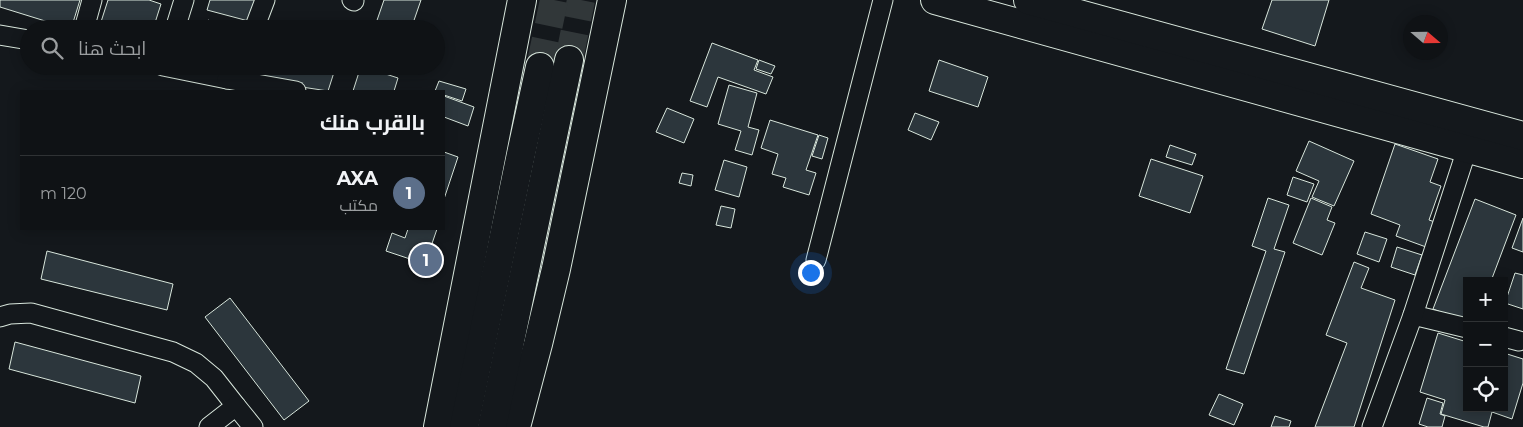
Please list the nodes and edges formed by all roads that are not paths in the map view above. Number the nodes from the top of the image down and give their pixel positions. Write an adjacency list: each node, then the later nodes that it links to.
1 (92, 0): 9 (street)
2 (184, 0): 10 (street)
3 (265, 0): 11 (street)
4 (612, 0): 31 (main road)
5 (883, 0): 21 (street)
6 (935, 0): 19 (main road)
7 (1028, 0): 18 (main road)
8 (520, 3): 28 (main road)
9 (86, 20)
10 (177, 20)
11 (257, 20)
12 (0, 35): 13 (street)
13 (20, 38)
14 (569, 60): 30 (main road)
15 (540, 67): 29 (main road)
16 (244, 75): 17 (street)
17 (293, 90)
18 (1523, 136)
19 (1468, 149): 20 (main road); 22 (street)
20 (1523, 164)
21 (816, 260)
22 (1413, 315): 24 (street); 32 (street)
23 (0, 317): 25 (street)
24 (1463, 327)
25 (236, 406): 26 (street); 27 (street)
26 (209, 427)
27 (253, 427)
28 (438, 427)
29 (464, 427)
30 (492, 427)
31 (516, 427)
32 (1372, 427)

